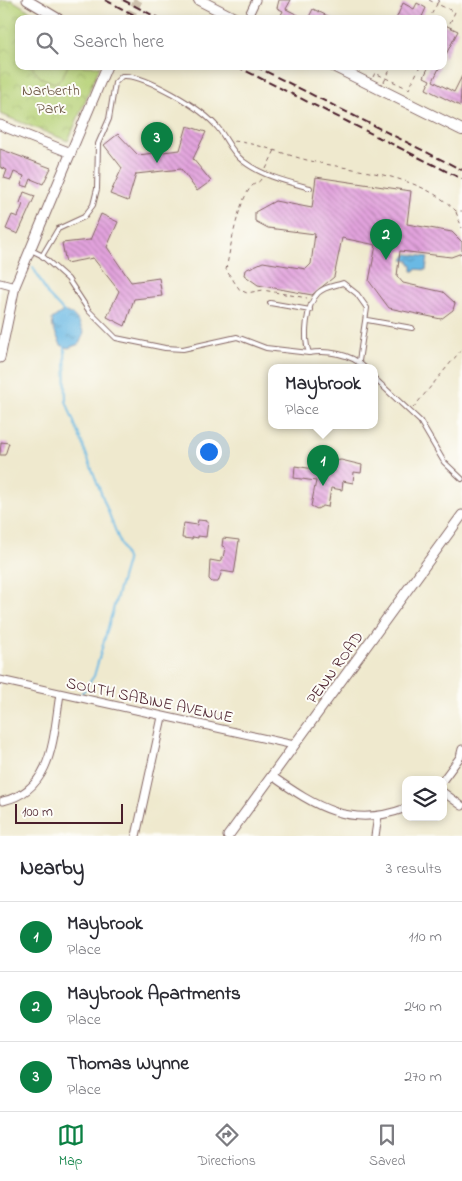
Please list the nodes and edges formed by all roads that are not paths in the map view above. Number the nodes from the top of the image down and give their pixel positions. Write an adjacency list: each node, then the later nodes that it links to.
1 (27, 0): 4 (street)
2 (199, 0): 5 (main road)
3 (256, 0): 6 (street)
4 (52, 15)
5 (228, 15)
6 (249, 15)
7 (105, 70): 9 (street)
8 (341, 70): 12 (main road)
9 (102, 78): 10 (lane); 13 (street)
10 (115, 83): 14 (lane); 16 (lane)
11 (0, 125): 13 (street)
12 (462, 130)
13 (70, 153): 15 (street)
14 (310, 188)
15 (32, 250): 16 (lane); 18 (street)
16 (42, 256): 23 (lane)
17 (0, 283): 18 (street)
18 (15, 287): 24 (street)
19 (270, 303): 20 (lane)
20 (310, 310): 21 (lane); 23 (lane)
21 (367, 320): 22 (lane); 25 (lane)
22 (412, 328)
23 (309, 353): 25 (lane)
24 (0, 358)
25 (359, 361): 26 (lane)
26 (362, 364)
27 (378, 382): 28 (lane)
28 (462, 479)
29 (462, 515): 33 (street, PENN ROAD)
30 (0, 680): 31 (street, SOUTH SABINE AVENUE)
31 (60, 694): 32 (street, SOUTH SABINE AVENUE); 38 (street)
32 (162, 717): 33 (street, SOUTH SABINE AVENUE); 42 (street)
33 (294, 745): 35 (street, PENN ROAD)
34 (462, 749): 36 (street)
35 (272, 776): 41 (street); 43 (street, PENN ROAD)
36 (446, 776)
37 (447, 795): 39 (street)
38 (3, 801)
39 (462, 806)
40 (402, 809): 41 (street)
41 (378, 816): 44 (street)
42 (136, 836)
43 (228, 836)
44 (375, 836)

